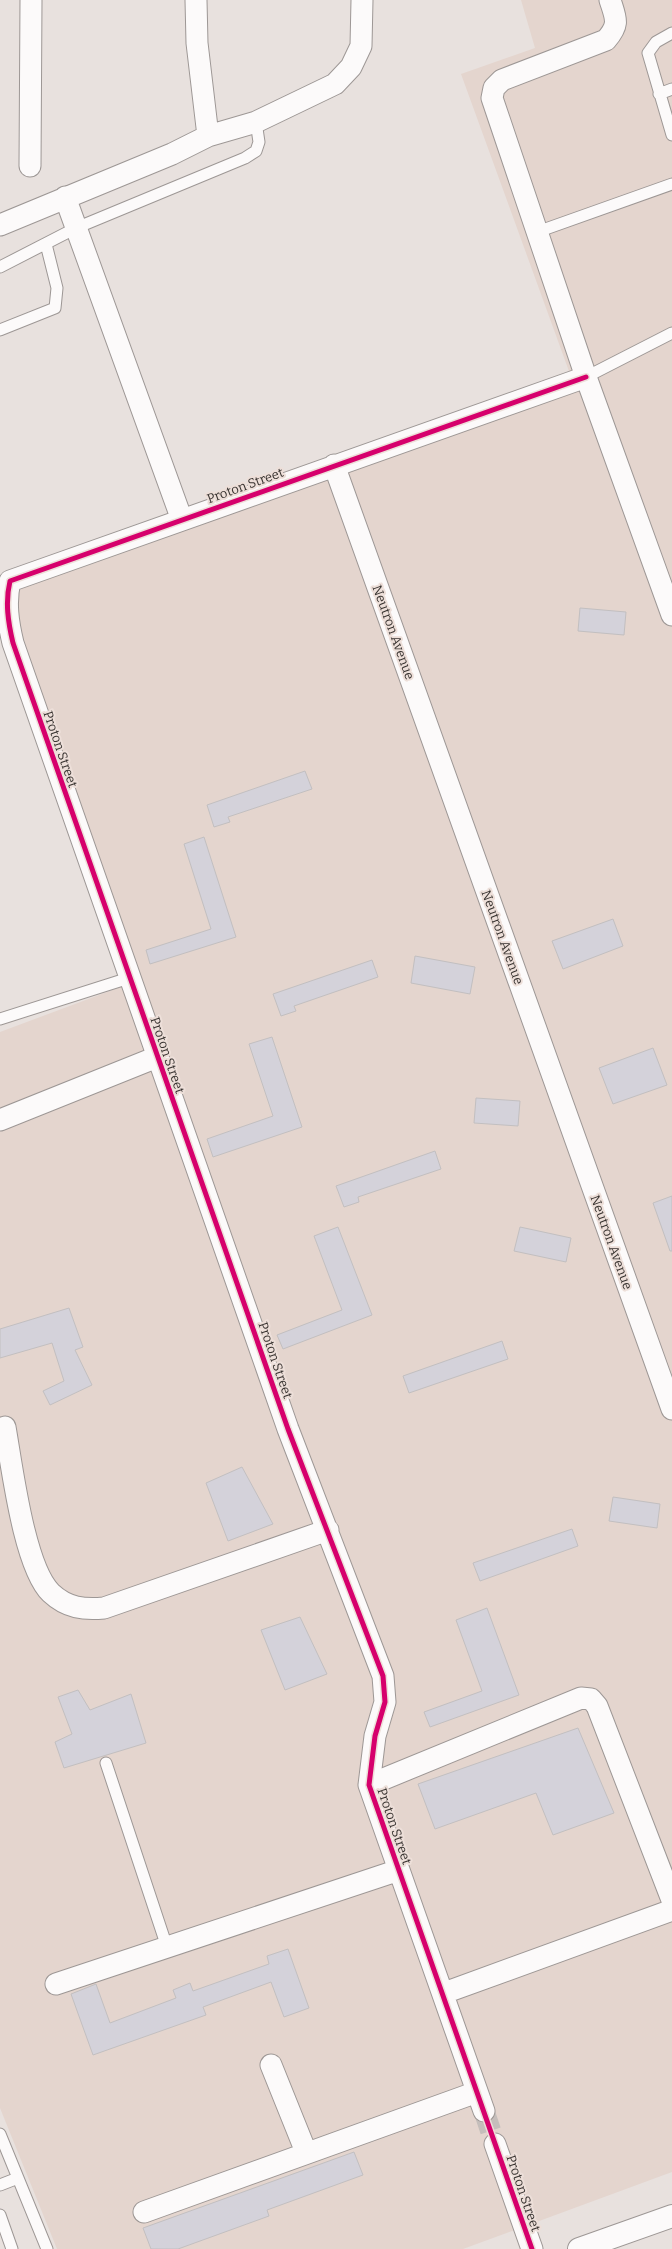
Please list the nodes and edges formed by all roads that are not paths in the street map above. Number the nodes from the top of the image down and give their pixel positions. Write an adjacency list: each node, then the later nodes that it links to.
1 (31, 0): 11 (street)
2 (196, 0): 10 (street)
3 (362, 0): 8 (street)
4 (610, 0): 16 (street)
5 (672, 33): 7 (lane)
6 (672, 89): 7 (lane)
7 (659, 94): 9 (lane)
8 (256, 122): 10 (street); 15 (lane)
9 (672, 135)
10 (208, 136): 13 (street)
11 (30, 166)
12 (672, 184): 16 (lane)
13 (65, 197): 14 (street); 15 (street)
14 (0, 225)
15 (76, 228): 17 (lane); 23 (street)
16 (537, 232): 21 (street)
17 (46, 244): 18 (lane); 19 (lane)
18 (0, 266)
19 (0, 330)
20 (672, 334): 21 (lane)
21 (586, 377): 22 (street, Proton Street); 24 (street)
22 (334, 465): 23 (street, Proton Street); 29 (street, Neutron Avenue)
23 (182, 520): 25 (street, Proton Street)
24 (672, 615)
25 (129, 978): 26 (lane); 27 (street, Proton Street)
26 (0, 1019)
27 (157, 1057): 28 (street); 31 (street, Proton Street)
28 (0, 1120)
29 (672, 1409)
30 (5, 1427): 31 (street)
31 (328, 1530): 33 (street, Proton Street)
32 (106, 1763): 37 (lane)
33 (369, 1785): 34 (street, Proton Street); 35 (street)
34 (399, 1870): 37 (street); 39 (street, Proton Street)
35 (672, 1900)
36 (672, 1910): 39 (street)
37 (167, 1947): 38 (street)
38 (56, 1984)
39 (444, 1993): 43 (street, Proton Street)
40 (272, 2065): 43 (street)
41 (0, 2134): 44 (lane)
42 (495, 2144): 51 (street, Proton Street)
43 (306, 2152): 46 (street)
44 (18, 2178): 45 (lane); 50 (lane)
45 (0, 2185)
46 (144, 2212)
47 (0, 2215): 49 (lane)
48 (672, 2216): 52 (main road)
49 (12, 2249)
50 (47, 2249)
51 (532, 2249)
52 (578, 2249)

